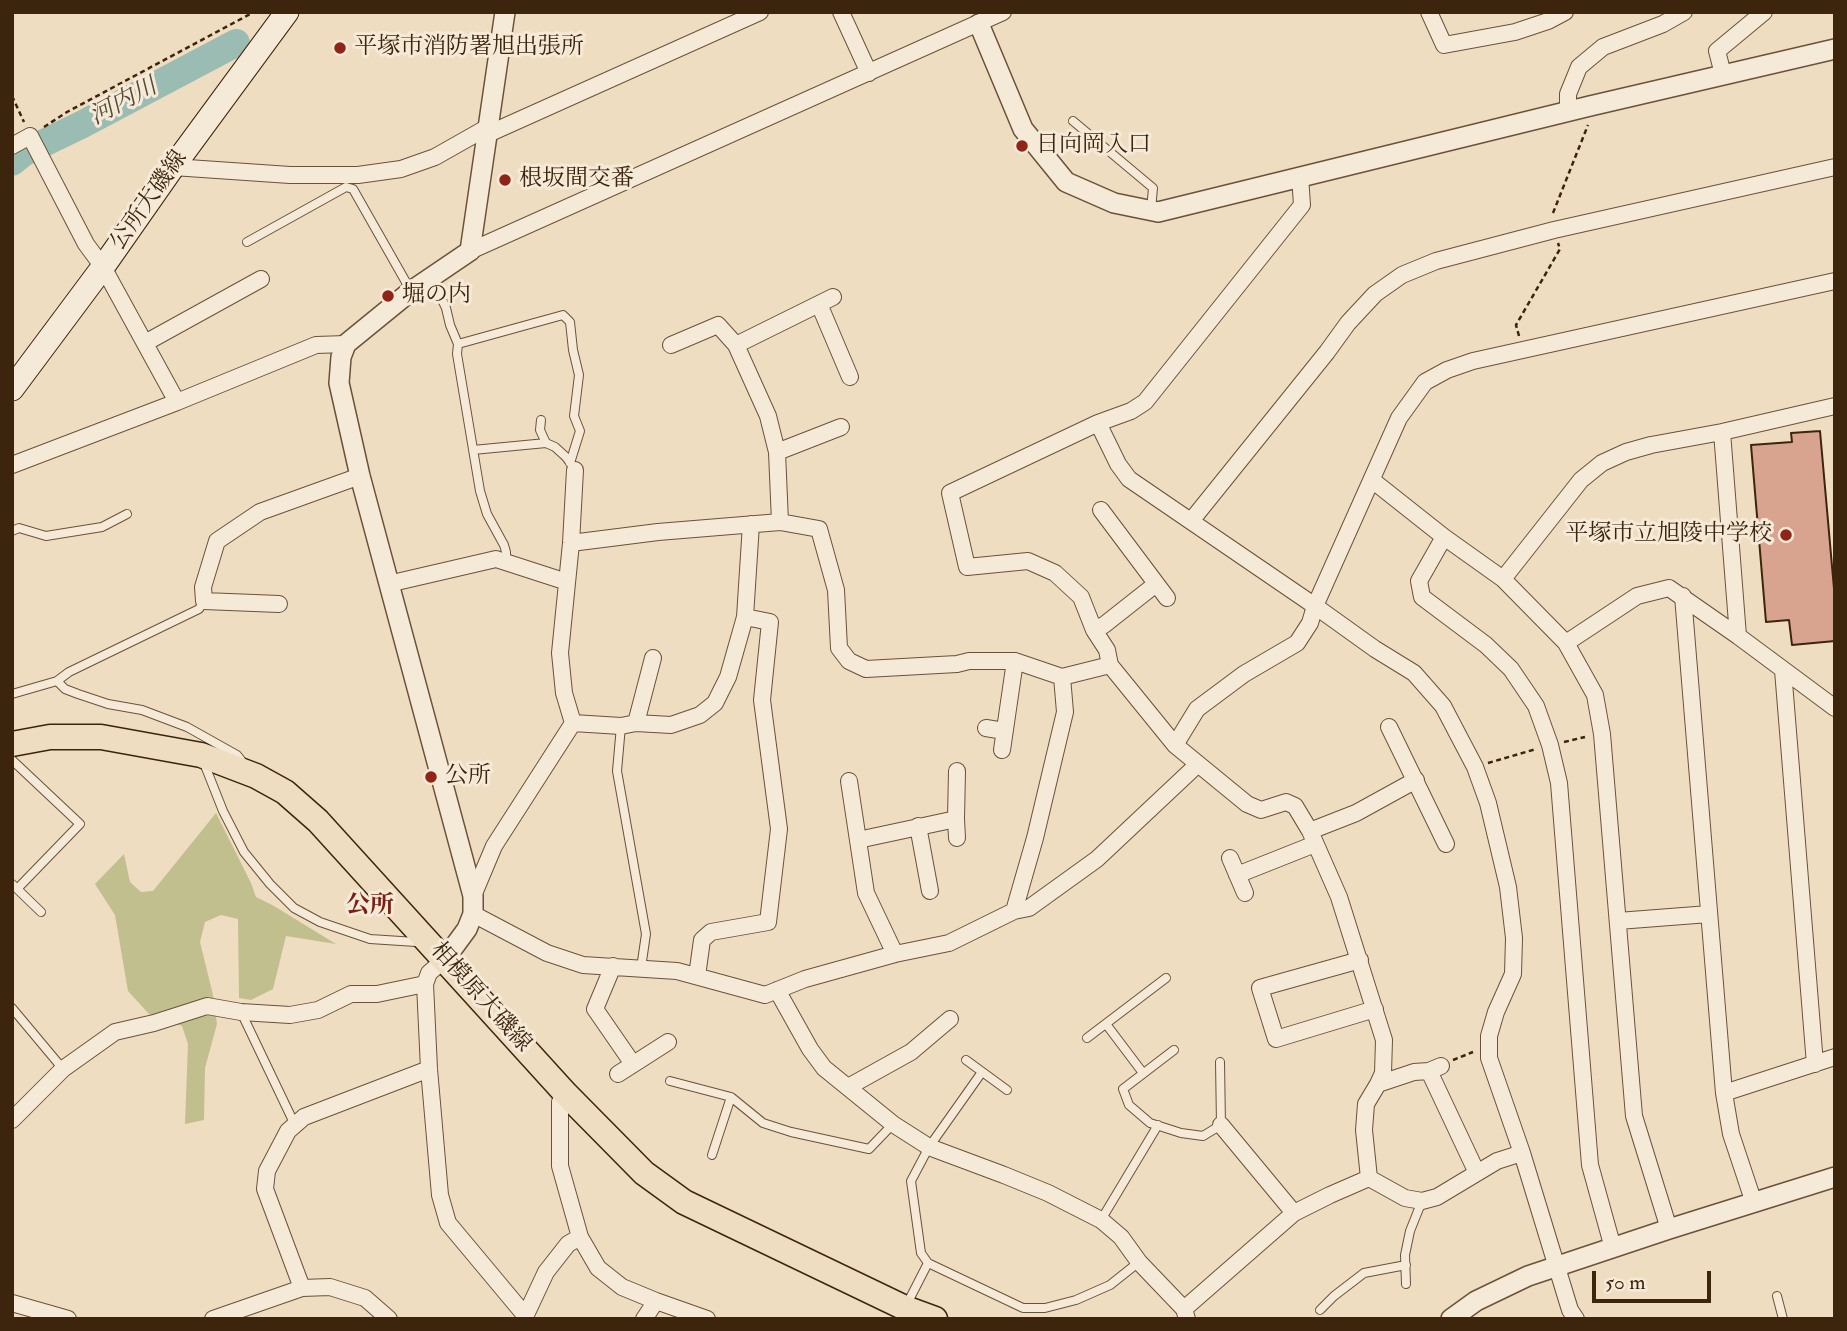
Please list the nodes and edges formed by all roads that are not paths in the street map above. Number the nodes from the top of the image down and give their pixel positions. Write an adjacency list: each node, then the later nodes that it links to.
1 (287, 12): 18 (main road, 公所大磯線)
2 (505, 12): 16 (street)
3 (760, 12): 16 (street)
4 (841, 12): 12 (street)
5 (1003, 12): 10 (street)
6 (1429, 12): 7 (street)
7 (1565, 12)
8 (1684, 12): 14 (street)
9 (1764, 12): 13 (street)
10 (979, 24): 12 (street); 21 (street)
11 (1835, 49): 13 (street)
12 (869, 73): 23 (street)
13 (1723, 74): 14 (street)
14 (1568, 111): 20 (street)
15 (1073, 121): 21 (lane)
16 (488, 130): 18 (street); 23 (street)
17 (12, 146): 24 (street)
18 (173, 167): 24 (main road, 公所大磯線)
19 (1835, 167): 51 (street)
20 (1300, 176): 21 (street); 39 (street)
21 (1151, 210)
22 (247, 242): 28 (lane)
23 (470, 251): 25 (street)
24 (103, 267): 29 (street); 35 (main road, 公所大磯線)
25 (431, 278): 28 (street); 31 (lane)
26 (261, 279): 29 (street)
27 (1835, 281): 48 (street)
28 (411, 291): 30 (street)
29 (145, 343): 36 (street)
30 (346, 344): 36 (street); 47 (street)
31 (458, 344): 43 (lane); 46 (lane)
32 (671, 345): 33 (street)
33 (736, 345): 34 (street); 44 (street)
34 (850, 377)
35 (12, 389)
36 (177, 402): 45 (street)
37 (1835, 406): 41 (street)
38 (541, 420): 42 (lane)
39 (1098, 423): 51 (street); 68 (street)
40 (841, 427): 44 (street)
41 (1723, 432): 58 (street); 69 (street)
42 (547, 443): 43 (lane); 46 (lane)
43 (473, 450): 57 (lane)
44 (777, 452): 52 (street)
45 (12, 465)
46 (572, 466): 56 (street)
47 (360, 476): 60 (street); 64 (street)
48 (1372, 480): 55 (street); 66 (street)
49 (1101, 510): 61 (street)
50 (127, 514): 54 (lane)
51 (1191, 521): 66 (street)
52 (780, 522): 53 (street); 72 (street)
53 (751, 524): 56 (street); 67 (street)
54 (12, 531)
55 (1444, 537): 58 (street); 162 (street)
56 (570, 542): 59 (street)
57 (506, 562): 59 (street); 60 (street)
58 (1503, 579): 70 (street)
59 (567, 582): 79 (street)
60 (388, 584): 105 (street)
61 (1156, 584): 63 (street); 68 (street)
62 (1683, 596): 69 (street); 70 (street); 108 (street)
63 (1167, 598)
64 (204, 601): 65 (street); 76 (lane)
65 (279, 604)
66 (1315, 606): 85 (street); 151 (street)
67 (746, 617): 80 (street); 116 (street)
68 (1094, 630): 73 (street)
69 (1738, 636): 74 (street)
70 (1566, 643): 109 (street)
71 (653, 658): 80 (street)
72 (1015, 661): 75 (street); 83 (street)
73 (1110, 666): 75 (street); 85 (street)
74 (1783, 670): 78 (street); 132 (street)
75 (1062, 677): 106 (street)
76 (57, 681): 77 (lane); 91 (lane)
77 (12, 694)
78 (1835, 708)
79 (573, 723): 80 (street); 105 (street)
80 (628, 724): 115 (lane)
81 (1389, 727): 92 (street)
82 (986, 728): 83 (street)
83 (1004, 731): 86 (street)
84 (12, 744): 87 (main road, 相模原大磯線)
85 (1175, 745): 89 (street)
86 (1002, 750)
87 (201, 755): 91 (main road, 相模原大磯線); 110 (lane)
88 (12, 760): 102 (lane)
89 (1197, 765): 96 (street); 106 (street)
90 (957, 771): 94 (street)
91 (256, 776): 110 (main road, 相模原大磯線)
92 (1416, 780): 96 (street); 99 (street)
93 (849, 781): 98 (street)
94 (956, 819): 95 (street); 97 (street)
95 (918, 826): 98 (street); 103 (street)
96 (1312, 837): 101 (street); 113 (street)
97 (957, 838)
98 (858, 840): 111 (street)
99 (1446, 844)
100 (1230, 858): 101 (street)
101 (1237, 875): 104 (street)
102 (15, 886): 107 (lane)
103 (930, 891)
104 (1245, 893)
105 (473, 905): 112 (street); 114 (street)
106 (1014, 911): 111 (street)
107 (41, 912)
108 (1709, 914): 109 (street); 142 (street)
109 (1618, 921): 160 (street)
110 (425, 937): 112 (main road, 相模原大磯線)
111 (895, 954): 119 (street)
112 (445, 959): 118 (street); 143 (main road, 相模原大磯線)
113 (1360, 960): 121 (street); 121 (street)
114 (613, 966): 115 (street); 131 (street)
115 (641, 968): 116 (street)
116 (697, 976): 119 (street)
117 (1166, 978): 124 (lane)
118 (425, 984): 122 (street); 134 (street)
119 (777, 990): 140 (street)
120 (12, 1008): 133 (lane)
121 (1376, 1009): 139 (street)
122 (241, 1012): 133 (street); 147 (lane)
123 (950, 1019): 140 (street)
124 (1106, 1024): 125 (lane); 136 (lane)
125 (1087, 1038)
126 (668, 1042): 131 (street)
127 (1174, 1050): 136 (lane)
128 (1835, 1057): 132 (street)
129 (967, 1060): 135 (lane)
130 (1220, 1062): 149 (lane)
131 (634, 1064): 137 (street)
132 (1815, 1064): 142 (street)
133 (63, 1069): 145 (street)
134 (429, 1069): 147 (street); 175 (street)
135 (982, 1072): 141 (lane); 150 (lane)
136 (1143, 1073): 148 (lane)
137 (618, 1074)
138 (670, 1081): 144 (lane)
139 (1378, 1084): 153 (street); 155 (street)
140 (848, 1087): 146 (street)
141 (1007, 1090)
142 (1724, 1093): 157 (street)
143 (566, 1094): 161 (street); 172 (main road, 相模原大磯線)
144 (730, 1097): 146 (lane); 152 (lane)
145 (12, 1120)
146 (893, 1124): 150 (street)
147 (295, 1125): 168 (street)
148 (1158, 1125): 149 (lane); 159 (lane)
149 (1221, 1125): 158 (street)
150 (929, 1147): 159 (street); 164 (lane)
151 (1522, 1153): 153 (street); 166 (street)
152 (712, 1156)
153 (1477, 1173): 156 (street)
154 (1835, 1177): 157 (street)
155 (1369, 1178): 156 (street); 158 (street)
156 (1422, 1202): 165 (lane)
157 (1754, 1203): 160 (street)
158 (1294, 1213): 174 (street)
159 (1101, 1220): 163 (street)
160 (1669, 1229): 162 (street)
161 (580, 1237): 170 (street); 175 (street)
162 (1613, 1248): 166 (street)
163 (1139, 1262): 164 (lane); 174 (street)
164 (928, 1263): 172 (lane)
165 (1406, 1265): 167 (lane); 173 (lane)
166 (1556, 1266): 182 (street); 183 (street)
167 (1406, 1284)
168 (302, 1289): 177 (street); 178 (street)
169 (1777, 1296): 184 (lane)
170 (656, 1301): 179 (street); 180 (street)
171 (12, 1303): 176 (street)
172 (905, 1308): 181 (main road, 相模原大磯線)
173 (1320, 1310)
174 (1186, 1314)
175 (524, 1317)
176 (68, 1319)
177 (214, 1319)
178 (388, 1319)
179 (644, 1319)
180 (707, 1319)
181 (935, 1319)
182 (1451, 1319)
183 (1576, 1319)
184 (1783, 1319)

